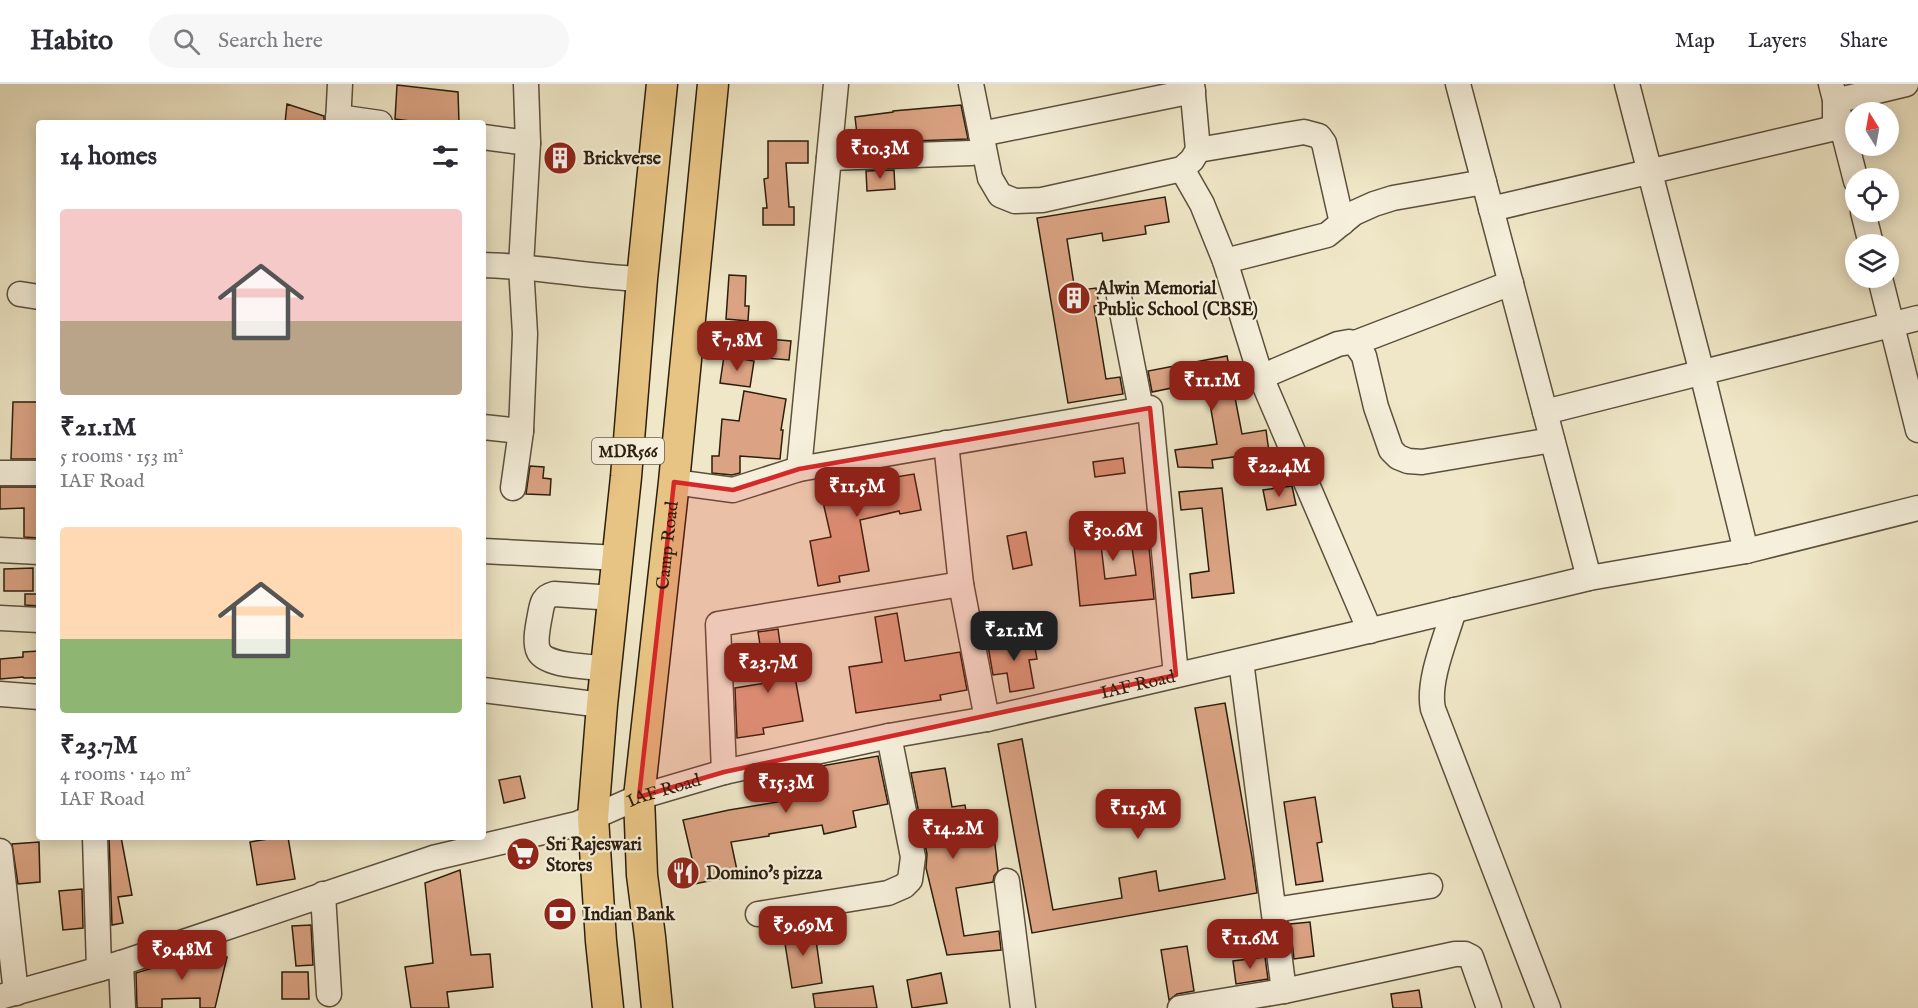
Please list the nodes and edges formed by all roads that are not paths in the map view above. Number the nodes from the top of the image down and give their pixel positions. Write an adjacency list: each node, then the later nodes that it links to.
1 (340, 84): 12 (street)
2 (526, 84): 14 (street)
3 (662, 84): 27 (main road, MDR566)
4 (713, 84): 46 (main road, Camp Road / MDR566)
5 (836, 84): 17 (street)
6 (971, 84): 15 (street)
7 (1458, 84): 21 (street)
8 (1627, 84): 20 (street)
9 (1906, 84): 11 (street)
10 (1192, 88): 15 (street); 16 (street)
11 (1833, 93): 18 (street); 20 (street)
12 (338, 120)
13 (486, 137): 14 (street)
14 (528, 143): 26 (street)
15 (976, 144): 17 (street); 19 (street)
16 (1198, 150): 19 (street); 23 (street)
17 (829, 158): 43 (street)
18 (1853, 168)
19 (1182, 169): 24 (street)
20 (1651, 172): 22 (street); 34 (street)
21 (1484, 182): 22 (street); 23 (street)
22 (1491, 209): 28 (street)
23 (1342, 223): 24 (street)
24 (1225, 261): 35 (street)
25 (486, 265): 26 (street)
26 (521, 266): 27 (street); 40 (street)
27 (642, 279): 53 (main road, MDR566)
28 (1511, 283): 33 (street); 37 (street)
29 (1883, 288): 32 (street)
30 (1119, 297): 36 (street)
31 (1918, 318): 32 (street)
32 (1892, 325): 34 (street); 39 (street)
33 (1355, 344): 35 (street); 41 (street)
34 (1702, 373): 37 (street); 51 (street)
35 (1261, 377): 60 (street)
36 (1146, 408): 42 (street); 63 (street)
37 (1545, 412): 41 (street)
38 (486, 427): 40 (street)
39 (1918, 430)
40 (521, 431): 47 (street)
41 (1552, 440): 54 (street)
42 (946, 443): 43 (street); 55 (street)
43 (799, 469): 46 (street)
44 (0, 473): 45 (street)
45 (36, 473)
46 (674, 483): 71 (main road, Camp Road / MDR566)
47 (513, 488)
48 (1918, 508): 51 (street, IAF Road)
49 (0, 550): 52 (street)
50 (486, 551): 53 (street)
51 (1746, 551): 54 (street, IAF Road)
52 (36, 552)
53 (619, 558): 56 (main road, MDR566)
54 (1589, 578): 57 (street, IAF Road)
55 (961, 584): 68 (street); 70 (street)
56 (614, 598): 62 (main road, MDR566); 62 (street)
57 (1454, 610): 60 (street, IAF Road); 90 (street)
58 (0, 618): 59 (street)
59 (36, 621)
60 (1360, 633): 61 (street, IAF Road)
61 (1241, 661): 63 (street, IAF Road); 78 (street)
62 (606, 668): 67 (main road, MDR566)
63 (1176, 675): 68 (street, IAF Road)
64 (486, 690): 67 (street)
65 (0, 694): 66 (street)
66 (36, 697)
67 (602, 705): 72 (main road, MDR566)
68 (987, 718): 69 (street, IAF Road)
69 (889, 736): 70 (street, IAF Road); 79 (street)
70 (724, 772): 71 (street, IAF Road)
71 (639, 797): 72 (street, IAF Road); 86 (main road, Camp Road / MDR566)
72 (593, 818): 77 (street, IAF Road); 85 (main road, MDR566)
73 (95, 840): 80 (street)
74 (0, 851): 83 (street)
75 (1007, 881): 87 (street)
76 (1430, 885): 78 (street)
77 (323, 894): 80 (street, IAF Road); 82 (street)
78 (1274, 910): 81 (street)
79 (758, 914)
80 (110, 966): 83 (street, IAF Road); 84 (street)
81 (1284, 991): 88 (street); 89 (street)
82 (329, 994)
83 (8, 995)
84 (123, 1008)
85 (608, 1008)
86 (657, 1008)
87 (1023, 1008)
88 (1180, 1008)
89 (1489, 1008)
90 (1548, 1008)

